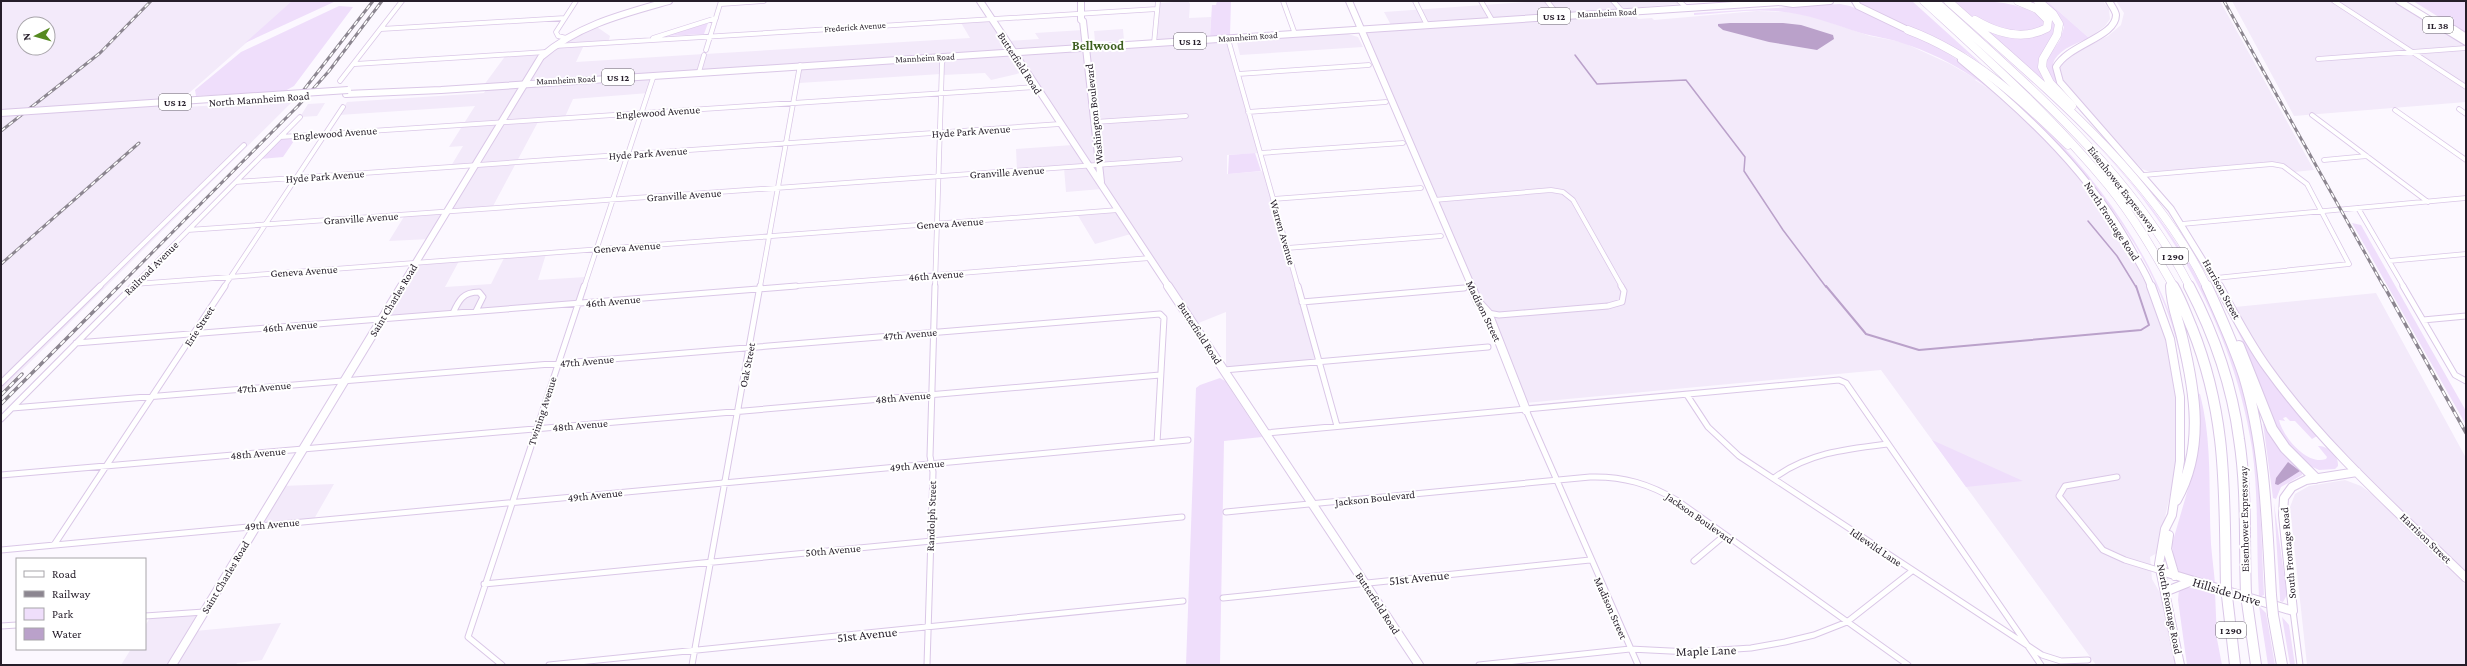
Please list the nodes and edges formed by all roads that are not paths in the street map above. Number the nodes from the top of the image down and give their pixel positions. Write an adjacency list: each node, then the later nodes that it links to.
1 (402, 1): 41 (street)
2 (576, 1): 36 (street)
3 (670, 1): 47 (main road, Saint Charles Road)
4 (764, 1): 28 (street)
5 (980, 1): 38 (main road, Butterfield Road)
6 (1081, 1): 34 (main road, Washington Boulevard)
7 (1158, 1): 31 (street)
8 (1283, 1): 44 (street)
9 (1349, 1): 42 (main road, Madison Street)
10 (1415, 1): 40 (street)
11 (1481, 1): 39 (street)
12 (1547, 1): 35 (street)
13 (1613, 1): 33 (street)
14 (1679, 1): 30 (street)
15 (1781, 1): 16 (main road, Mannheim Road / US 12); 29 (main road, Mannheim Road / US 12)
16 (1830, 1)
17 (1855, 1): 43 (main road, North Frontage Road)
18 (1916, 1): 65 (highway)
19 (1924, 1): 65 (highway, Eisenhower Expressway / I 290)
20 (1935, 1): 234 (highway, Eisenhower Expressway / I 290)
21 (1948, 1): 32 (highway)
22 (2018, 1): 32 (highway)
23 (2038, 1): 97 (highway)
24 (2109, 1): 108 (main road, Harrison Street)
25 (2334, 1): 58 (street)
26 (2399, 1): 50 (main road, IL 38)
27 (2408, 1): 46 (main road, IL 38)
28 (721, 2): 37 (street)
29 (1747, 2): 30 (main road, Mannheim Road / US 12)
30 (1687, 8): 33 (main road, Mannheim Road / US 12)
31 (1157, 9): 34 (street, Frederick Avenue); 51 (street)
32 (1958, 10): 97 (highway)
33 (1623, 12): 35 (main road, Mannheim Road / US 12)
34 (1082, 14): 38 (street, Frederick Avenue); 53 (main road, Washington Boulevard)
35 (1559, 16): 39 (main road, Mannheim Road / US 12)
36 (565, 18): 41 (street); 47 (street)
37 (716, 18): 45 (street); 49 (street)
38 (992, 19): 45 (street, Frederick Avenue); 57 (main road, Butterfield Road)
39 (1492, 20): 40 (main road, Mannheim Road / US 12)
40 (1427, 25): 42 (main road, Mannheim Road / US 12)
41 (381, 29): 62 (street)
42 (1361, 30): 44 (main road, Mannheim Road / US 12); 118 (main road, Madison Street)
43 (1908, 30): 107 (highway); 187 (main road, North Frontage Road)
44 (1295, 34): 48 (main road, Mannheim Road / US 12)
45 (710, 36): 49 (street, Frederick Avenue); 55 (street)
46 (2466, 37)
47 (566, 38): 52 (main road, Saint Charles Road)
48 (1228, 39): 51 (main road, Mannheim Road / US 12); 67 (street, Warren Avenue)
49 (645, 40): 52 (street, Frederick Avenue)
50 (2466, 42)
51 (1154, 43): 53 (main road, Mannheim Road / US 12)
52 (553, 46): 56 (main road, Saint Charles Road)
53 (1086, 48): 57 (main road, Mannheim Road / US 12); 89 (main road, Washington Boulevard)
54 (2466, 48): 58 (street)
55 (706, 50)
56 (546, 52): 62 (street); 70 (main road, Saint Charles Road)
57 (1014, 52): 60 (main road, Mannheim Road / US 12); 71 (main road, Butterfield Road)
58 (2414, 53): 61 (street); 72 (street)
59 (704, 55): 66 (street)
60 (945, 56): 63 (main road, Mannheim Road / US 12); 74 (street, Randolph Street)
61 (2318, 59)
62 (355, 64): 69 (street)
63 (800, 65): 66 (main road, Mannheim Road / US 12); 76 (street, Oak Street)
64 (1369, 65): 67 (street)
65 (1994, 67): 107 (highway, Eisenhower Expressway / I 290)
66 (699, 72): 68 (main road, Mannheim Road / US 12)
67 (1238, 74): 80 (street, Warren Avenue)
68 (654, 75): 70 (main road, Mannheim Road / US 12); 82 (street, Twining Avenue)
69 (340, 82)
70 (524, 82): 73 (main road, North Mannheim Road / US 12); 88 (main road, Saint Charles Road)
71 (1036, 87): 74 (street, Englewood Avenue); 90 (main road, Butterfield Road)
72 (2466, 87)
73 (347, 92): 81 (main road, North Mannheim Road / US 12, bridge); 86 (main road, North Mannheim Road / US 12)
74 (941, 93): 76 (street, Englewood Avenue); 91 (street, Randolph Street)
75 (1386, 102): 80 (street)
76 (793, 103): 82 (street, Englewood Avenue); 95 (street, Oak Street)
77 (343, 107): 92 (street, Erie Street)
78 (2466, 108): 83 (street)
79 (2395, 110): 103 (street)
80 (1248, 112): 98 (street, Warren Avenue)
81 (1, 113)
82 (640, 113): 88 (street, Englewood Avenue); 99 (street, Twining Avenue)
83 (2466, 114)
84 (2312, 115): 100 (street)
85 (1186, 116): 89 (street)
86 (1, 117)
87 (300, 117): 93 (street, Railroad Avenue)
88 (501, 122): 92 (street, Englewood Avenue); 104 (main road, Saint Charles Road)
89 (1094, 122): 105 (main road, Washington Boulevard)
90 (1060, 124): 91 (street, Hyde Park Avenue); 106 (main road, Butterfield Road)
91 (940, 133): 95 (street, Hyde Park Avenue); 109 (street, Randolph Street)
92 (325, 134): 93 (street, Englewood Avenue); 110 (street, Erie Street)
93 (280, 137): 111 (street, Railroad Avenue)
94 (1403, 143): 98 (street)
95 (786, 144): 99 (street, Hyde Park Avenue); 113 (street, Oak Street)
96 (244, 145): 163 (street)
97 (2110, 151): 148 (highway)
98 (1261, 153): 116 (street, Warren Avenue)
99 (627, 155): 104 (street, Hyde Park Avenue); 117 (street, Twining Avenue)
100 (2367, 156): 102 (street); 119 (street)
101 (1180, 159): 105 (street, Granville Avenue)
102 (2324, 160)
103 (2466, 160)
104 (475, 165): 110 (street, Hyde Park Avenue); 122 (main road, Saint Charles Road)
105 (1099, 165): 106 (street, Granville Avenue); 112 (main road, Washington Boulevard)
106 (1088, 166): 109 (street, Granville Avenue); 112 (main road, Butterfield Road)
107 (2095, 167): 139 (highway, Eisenhower Expressway / I 290)
108 (2144, 175): 123 (street); 125 (main road, Harrison Street)
109 (939, 176): 113 (street, Granville Avenue); 124 (street, Randolph Street)
110 (296, 178): 111 (street, Hyde Park Avenue); 126 (street, Erie Street)
111 (236, 182): 127 (street, Railroad Avenue)
112 (1102, 184): 121 (main road, Butterfield Road)
113 (778, 188): 117 (street, Granville Avenue); 128 (street, Oak Street)
114 (1421, 188): 116 (street)
115 (2466, 198): 119 (street)
116 (1273, 199): 130 (street, Warren Avenue)
117 (611, 200): 122 (street, Granville Avenue); 131 (street, Twining Avenue)
118 (1434, 200): 147 (main road, Madison Street); 147 (street)
119 (2428, 202): 120 (street)
120 (2358, 208): 123 (street); 134 (street)
121 (1118, 210): 124 (street, Geneva Avenue); 133 (main road, Butterfield Road)
122 (447, 212): 126 (street, Granville Avenue); 135 (main road, Saint Charles Road)
123 (2323, 212): 125 (street); 138 (street)
124 (938, 224): 128 (street, Geneva Avenue); 137 (street, Randolph Street)
125 (2182, 224): 138 (main road, Harrison Street)
126 (265, 225): 127 (street, Granville Avenue); 136 (street, Erie Street)
127 (188, 230): 140 (street, Railroad Avenue)
128 (770, 236): 131 (street, Geneva Avenue); 141 (street, Oak Street)
129 (1441, 236): 130 (street)
130 (1287, 248): 143 (street, Warren Avenue)
131 (596, 249): 135 (street, Geneva Avenue); 144 (street, Twining Avenue)
132 (2466, 254): 134 (street)
133 (1150, 258): 137 (street, 46th Avenue); 159 (main road, Butterfield Road)
134 (2389, 261): 151 (street)
135 (416, 263): 136 (street, Geneva Avenue); 150 (main road, Saint Charles Road)
136 (231, 276): 140 (street, Geneva Avenue); 153 (street, Erie Street)
137 (937, 276): 141 (street, 46th Avenue); 152 (street, Randolph Street)
138 (2216, 278): 180 (main road, Harrison Street)
139 (2171, 281): 187 (highway); 233 (highway, Eisenhower Expressway / I 290)
140 (135, 284): 154 (street, Railroad Avenue)
141 (761, 288): 144 (street, 46th Avenue); 155 (street, Oak Street)
142 (1464, 288): 143 (street)
143 (1302, 302): 157 (street, Warren Avenue)
144 (577, 304): 145 (street, 46th Avenue); 158 (street, Twining Avenue)
145 (476, 311): 146 (street, 46th Avenue); 146 (street)
146 (453, 313): 150 (street, 46th Avenue)
147 (1488, 313): 168 (main road, Madison Street)
148 (2221, 315): 184 (highway); 235 (highway, bridge)
149 (2466, 316): 151 (street)
150 (382, 319): 153 (street, 46th Avenue); 161 (main road, Saint Charles Road)
151 (2423, 320): 162 (street)
152 (934, 332): 155 (street, 47th Avenue); 160 (street, 47th Avenue); 164 (street, Randolph Street)
153 (194, 334): 154 (street, 46th Avenue); 166 (street, Erie Street)
154 (76, 343): 167 (street, Railroad Avenue)
155 (750, 346): 158 (street, 47th Avenue); 169 (street, Oak Street)
156 (1488, 347): 157 (street)
157 (1318, 361): 159 (street); 171 (street, Warren Avenue)
158 (557, 363): 161 (street, 47th Avenue); 172 (street, Twining Avenue)
159 (1224, 370): 173 (main road, Butterfield Road)
160 (1160, 375): 164 (street, 48th Avenue); 175 (street)
161 (344, 381): 166 (street, 47th Avenue); 177 (main road, Saint Charles Road)
162 (2465, 381)
163 (1, 383)
164 (932, 395): 169 (street, 48th Avenue); 178 (street, Randolph Street)
165 (1687, 395): 168 (street); 176 (street); 183 (street, Idlewild Lane)
166 (152, 396): 167 (street, 47th Avenue); 179 (street, Erie Street)
167 (12, 408): 170 (street, Railroad Avenue)
168 (1526, 410): 171 (street); 185 (street, Madison Street)
169 (738, 412): 172 (street, 48th Avenue); 186 (street, Oak Street)
170 (1, 419)
171 (1337, 426): 173 (street)
172 (536, 429): 177 (street, 48th Avenue); 188 (street, Twining Avenue)
173 (1266, 433): 189 (main road, Butterfield Road)
174 (1188, 440): 175 (street, 49th Avenue)
175 (1156, 443): 178 (street, 49th Avenue)
176 (1888, 444): 183 (street); 218 (street)
177 (303, 449): 179 (street, 48th Avenue); 193 (main road, Saint Charles Road)
178 (931, 464): 186 (street, 49th Avenue); 195 (street, Randolph Street)
179 (106, 466): 181 (street, 48th Avenue); 196 (street, Erie Street)
180 (2358, 472): 184 (main road, South Frontage Road); 204 (main road, Harrison Street)
181 (1, 475)
182 (2117, 477): 202 (street)
183 (1774, 478): 201 (street, Idlewild Lane)
184 (2315, 478): 211 (main road, South Frontage Road)
185 (1556, 480): 189 (street, Jackson Boulevard); 194 (street, Jackson Boulevard); 198 (street, Madison Street)
186 (725, 482): 188 (street, 49th Avenue); 200 (street, Oak Street)
187 (2176, 500): 192 (main road, North Frontage Road)
188 (511, 503): 193 (street, 49th Avenue); 207 (street, Twining Avenue)
189 (1312, 504): 190 (street); 206 (main road, Butterfield Road)
190 (1226, 512)
191 (1182, 517): 195 (street, 50th Avenue)
192 (2169, 525): 202 (main road, North Frontage Road); 203 (main road)
193 (257, 526): 196 (street, 49th Avenue); 212 (main road, Saint Charles Road)
194 (1725, 535): 199 (street); 214 (street, Jackson Boulevard)
195 (930, 541): 200 (street, 50th Avenue); 217 (street, Randolph Street)
196 (54, 545): 197 (street, 49th Avenue)
197 (1, 550)
198 (1590, 560): 206 (street, 51st Avenue); 219 (street, Madison Street)
199 (1694, 561)
200 (711, 562): 207 (street, 50th Avenue); 220 (street, Oak Street)
201 (1912, 571): 214 (street, Maple Lane); 218 (street, Idlewild Lane)
202 (2161, 571): 203 (main road, Hillside Drive); 208 (main road, North Frontage Road)
203 (2175, 576): 205 (main road, Hillside Drive)
204 (2466, 578)
205 (2192, 581): 208 (main road); 211 (main road, Hillside Drive)
206 (1365, 583): 209 (street, 51st Avenue); 227 (main road, Butterfield Road)
207 (484, 584): 223 (street, Twining Avenue)
208 (2167, 591): 232 (main road, North Frontage Road)
209 (1223, 598)
210 (1183, 600): 217 (street, 51st Avenue)
211 (2293, 611): 236 (street, South Frontage Road)
212 (204, 612): 213 (street); 222 (main road, Saint Charles Road)
213 (146, 616)
214 (1847, 622): 219 (street, Maple Lane); 230 (street, Jackson Boulevard)
215 (16, 625): 216 (street)
216 (1, 626)
217 (927, 628): 220 (street, 51st Avenue); 226 (street, Randolph Street)
218 (2029, 648): 221 (street, Idlewild Lane); 231 (street)
219 (1630, 649): 228 (street, Maple Lane); 229 (street, Madison Street)
220 (694, 651): 224 (street, 51st Avenue); 225 (street, Oak Street)
221 (2088, 660)
222 (172, 665)
223 (502, 665)
224 (550, 665)
225 (692, 665)
226 (926, 665)
227 (1419, 665)
228 (1479, 665)
229 (1638, 665)
230 (1908, 665)
231 (2041, 665)
232 (2180, 665)
233 (2235, 665)
234 (2256, 665)
235 (2282, 665)
236 (2300, 665)

